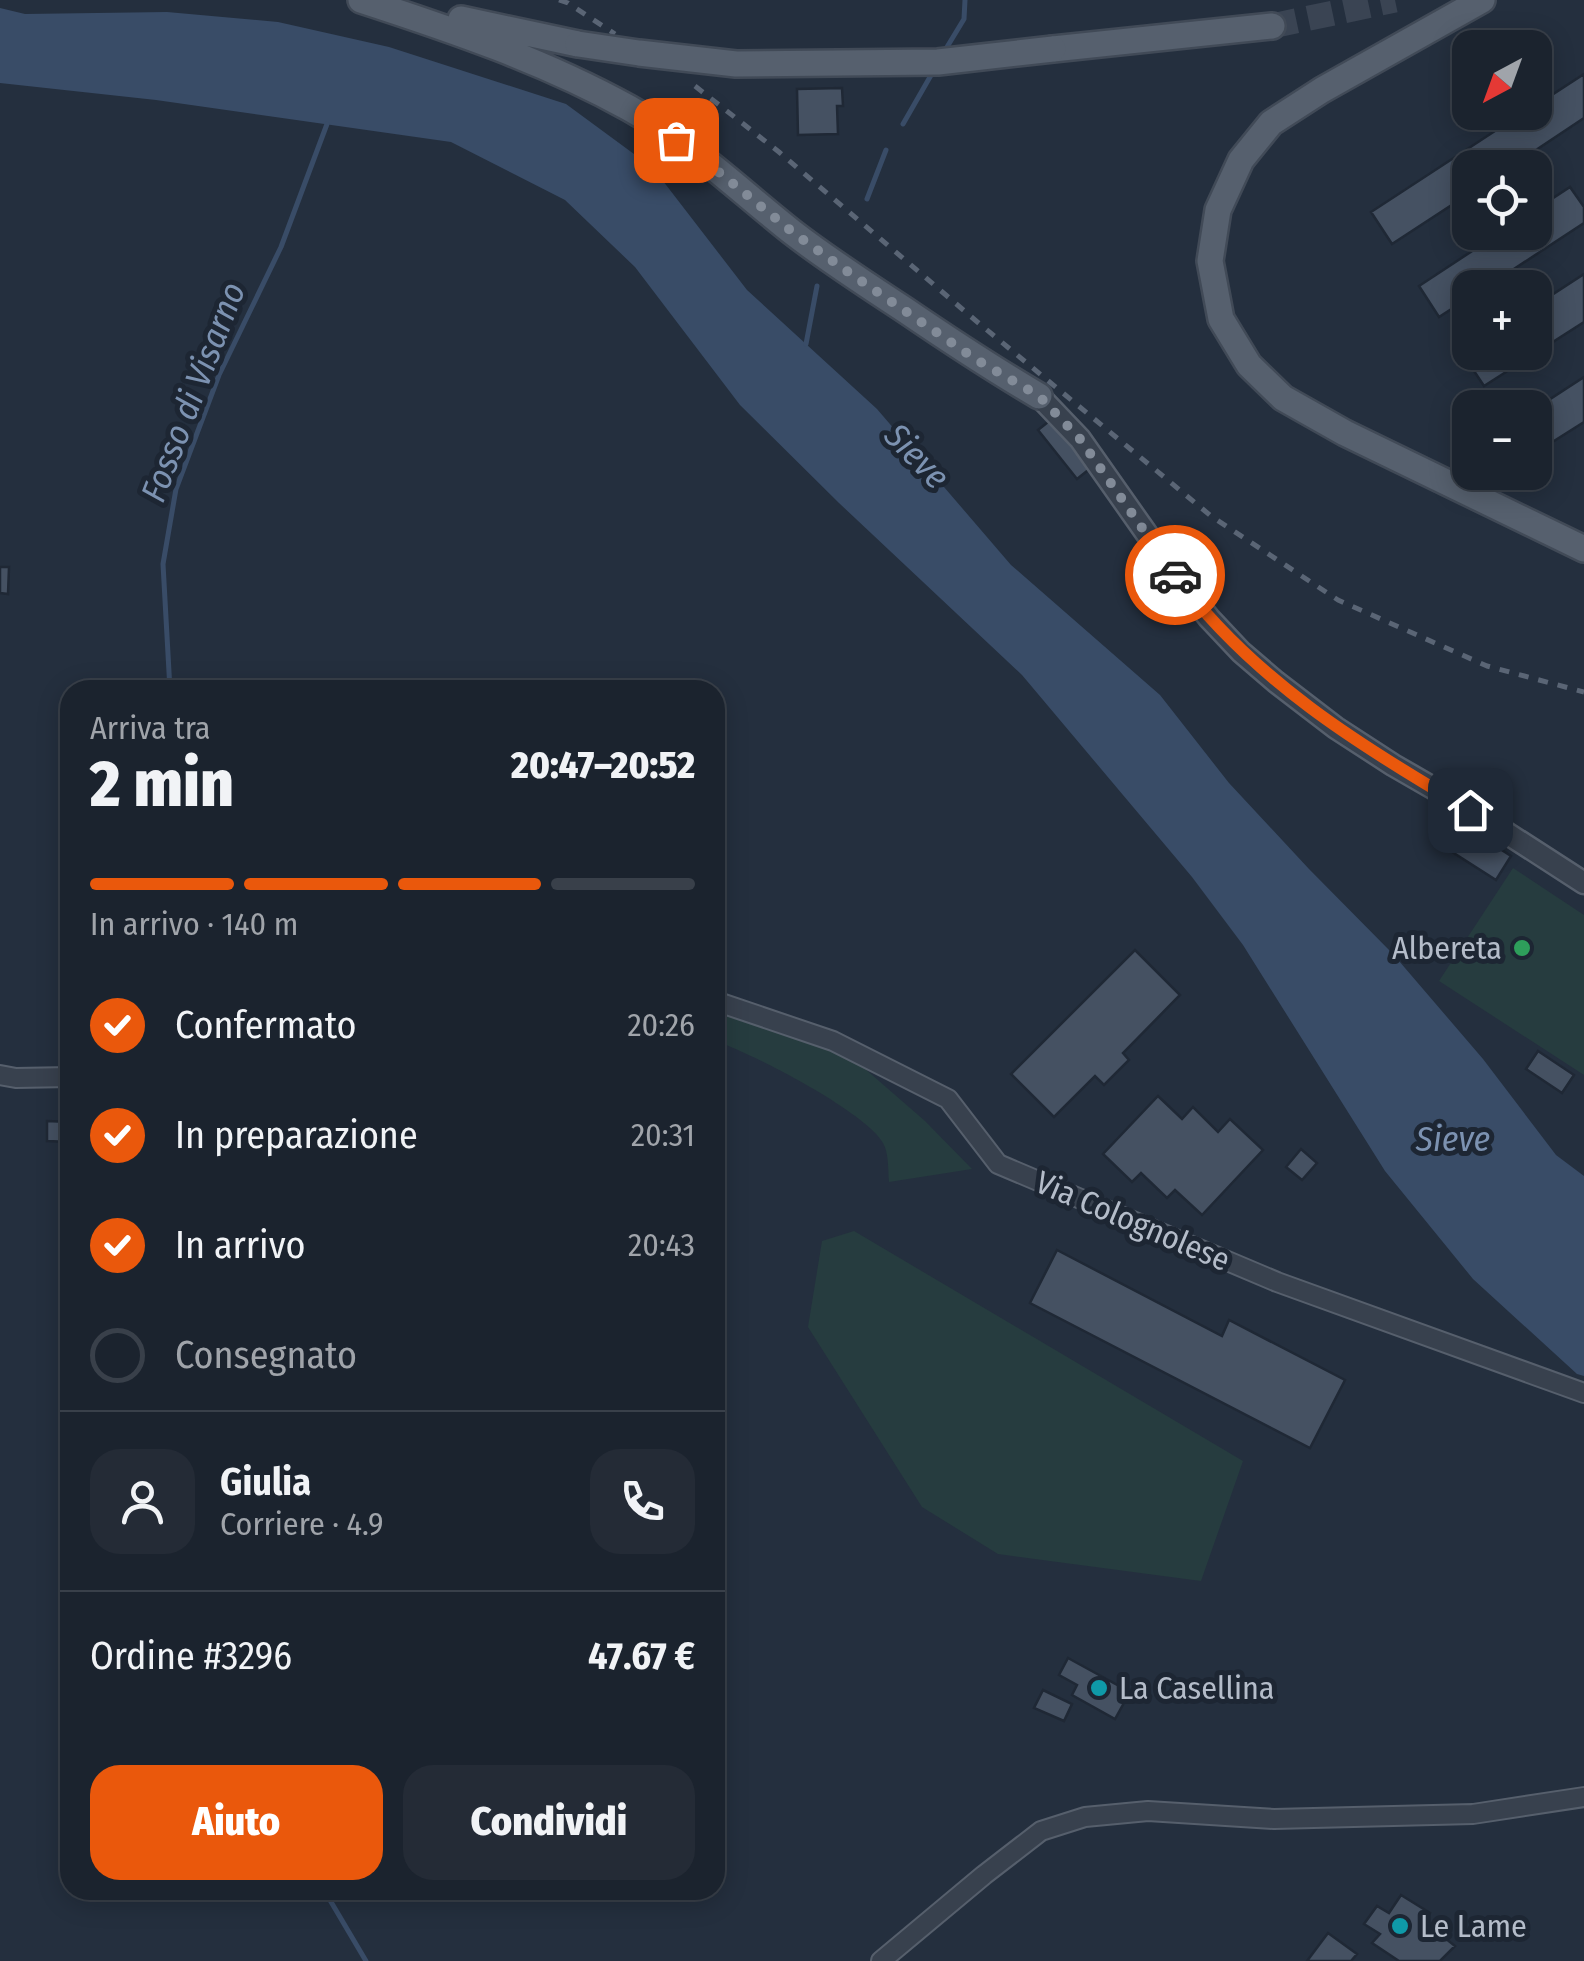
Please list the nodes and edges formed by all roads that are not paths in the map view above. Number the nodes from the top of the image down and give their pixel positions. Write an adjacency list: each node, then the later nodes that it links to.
1 (361, 0): 5 (main road)
2 (380, 0): 4 (main road, bridge)
3 (1482, 0): 6 (main road)
4 (1272, 26)
5 (1039, 396): 7 (street)
6 (1584, 549)
7 (1584, 883)
8 (725, 1004): 11 (street, Via Colognolese)
9 (0, 1075): 10 (street)
10 (60, 1077)
11 (1584, 1393)
12 (1584, 1797): 13 (street)
13 (881, 1961)

